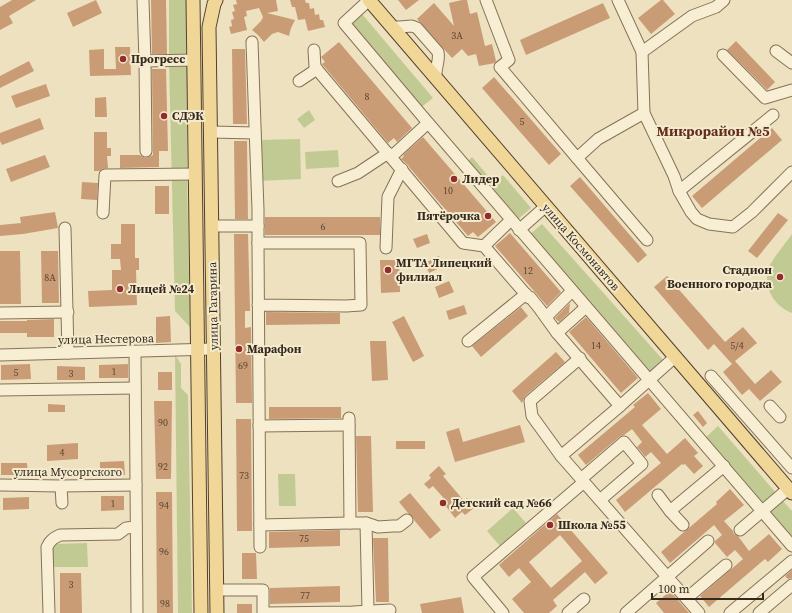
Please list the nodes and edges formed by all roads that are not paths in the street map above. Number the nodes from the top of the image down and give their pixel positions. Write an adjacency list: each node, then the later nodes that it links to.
1 (143, 0): 15 (street)
2 (193, 0): 14 (main road, улица Гагарина)
3 (216, 0): 24 (main road, улица Гагарина)
4 (369, 0): 8 (main road, улица Космонавтов); 23 (street)
5 (486, 0): 28 (street)
6 (618, 0): 12 (street)
7 (724, 0): 12 (street)
8 (392, 27): 18 (main road, улица Космонавтов); 18 (street)
9 (252, 42): 25 (street)
10 (314, 50): 17 (street)
11 (776, 51): 16 (street)
12 (642, 52): 21 (street)
13 (723, 55): 20 (street)
14 (194, 60): 15 (street); 31 (main road, улица Гагарина)
15 (145, 61): 26 (street)
16 (792, 63)
17 (317, 69): 19 (street); 27 (street)
18 (436, 78): 34 (main road, улица Космонавтов)
19 (299, 80)
20 (792, 90)
21 (644, 112): 28 (street); 33 (street)
22 (773, 115): 33 (street)
23 (428, 123): 27 (street); 36 (street)
24 (211, 132): 25 (street); 37 (main road, улица Гагарина)
25 (255, 132): 38 (street)
26 (146, 151)
27 (389, 155): 29 (street); 32 (street)
28 (577, 158): 41 (street)
29 (402, 169): 43 (street); 44 (street)
30 (792, 172): 33 (street)
31 (195, 174): 35 (street); 54 (main road, улица Гагарина)
32 (338, 181)
33 (678, 191)
34 (546, 206): 40 (street); 59 (main road, улица Космонавтов)
35 (103, 213)
36 (511, 220): 40 (street); 43 (street)
37 (212, 226): 38 (street); 55 (main road, улица Гагарина)
38 (258, 226): 42 (street)
39 (64, 228): 49 (street)
40 (519, 230): 45 (street)
41 (647, 240)
42 (258, 243): 47 (street); 47 (street)
43 (484, 246): 46 (street)
44 (386, 248)
45 (572, 291): 48 (street); 51 (street)
46 (526, 294): 51 (street); 53 (street)
47 (258, 305): 68 (street)
48 (586, 307): 52 (street); 62 (street)
49 (68, 312): 50 (street); 57 (street)
50 (0, 313)
51 (546, 317): 52 (street)
52 (557, 332): 60 (street)
53 (468, 341)
54 (198, 349): 55 (street, улица Нестерова); 56 (street, улица Нестерова); 107 (main road, улица Гагарина)
55 (213, 349): 97 (main road, улица Гагарина)
56 (135, 352): 57 (street, улица Нестерова); 63 (street)
57 (68, 353): 58 (street, улица Нестерова)
58 (0, 355)
59 (675, 357): 62 (street); 76 (main road, улица Космонавтов)
60 (580, 358): 65 (street); 69 (street)
61 (711, 376): 71 (street)
62 (649, 380): 65 (street); 70 (street)
63 (135, 388): 64 (street); 73 (street)
64 (0, 390)
65 (620, 406): 69 (street)
66 (770, 406): 67 (street)
67 (780, 417)
68 (259, 426): 83 (street); 85 (street)
69 (561, 456): 72 (street)
70 (724, 466): 80 (street); 81 (street)
71 (792, 468)
72 (582, 480): 78 (street); 78 (street); 110 (street)
73 (136, 484): 75 (street, улица Мусоргского); 87 (street)
74 (0, 485): 75 (street, улица Мусоргского)
75 (61, 486): 79 (street)
76 (790, 491): 81 (street)
77 (658, 496): 80 (street)
78 (600, 500): 94 (street)
79 (62, 503)
80 (670, 511): 86 (street)
81 (762, 511): 88 (street); 90 (street)
82 (407, 520): 84 (street)
83 (350, 523): 84 (street); 85 (street)
84 (366, 523): 102 (street)
85 (260, 525): 91 (street)
86 (682, 525)
87 (136, 527): 105 (street); 106 (street)
88 (740, 530)
89 (708, 541): 94 (street)
90 (792, 546)
91 (260, 547)
92 (792, 561): 96 (street)
93 (726, 565): 98 (street)
94 (667, 577): 98 (street); 112 (street)
95 (792, 585): 101 (street)
96 (761, 587): 100 (street); 101 (street)
97 (217, 590): 108 (main road, улица Гагарина); 109 (street)
98 (687, 598): 113 (street)
99 (584, 600): 111 (street)
100 (744, 601): 114 (street); 115 (street)
101 (773, 601): 116 (street)
102 (368, 610): 103 (street); 104 (street)
103 (390, 610)
104 (353, 612): 109 (street)
105 (49, 613)
106 (137, 613)
107 (201, 613)
108 (217, 613)
109 (263, 613)
110 (503, 613)
111 (568, 613)
112 (626, 613)
113 (700, 613)
114 (730, 613)
115 (755, 613)
116 (759, 613)

